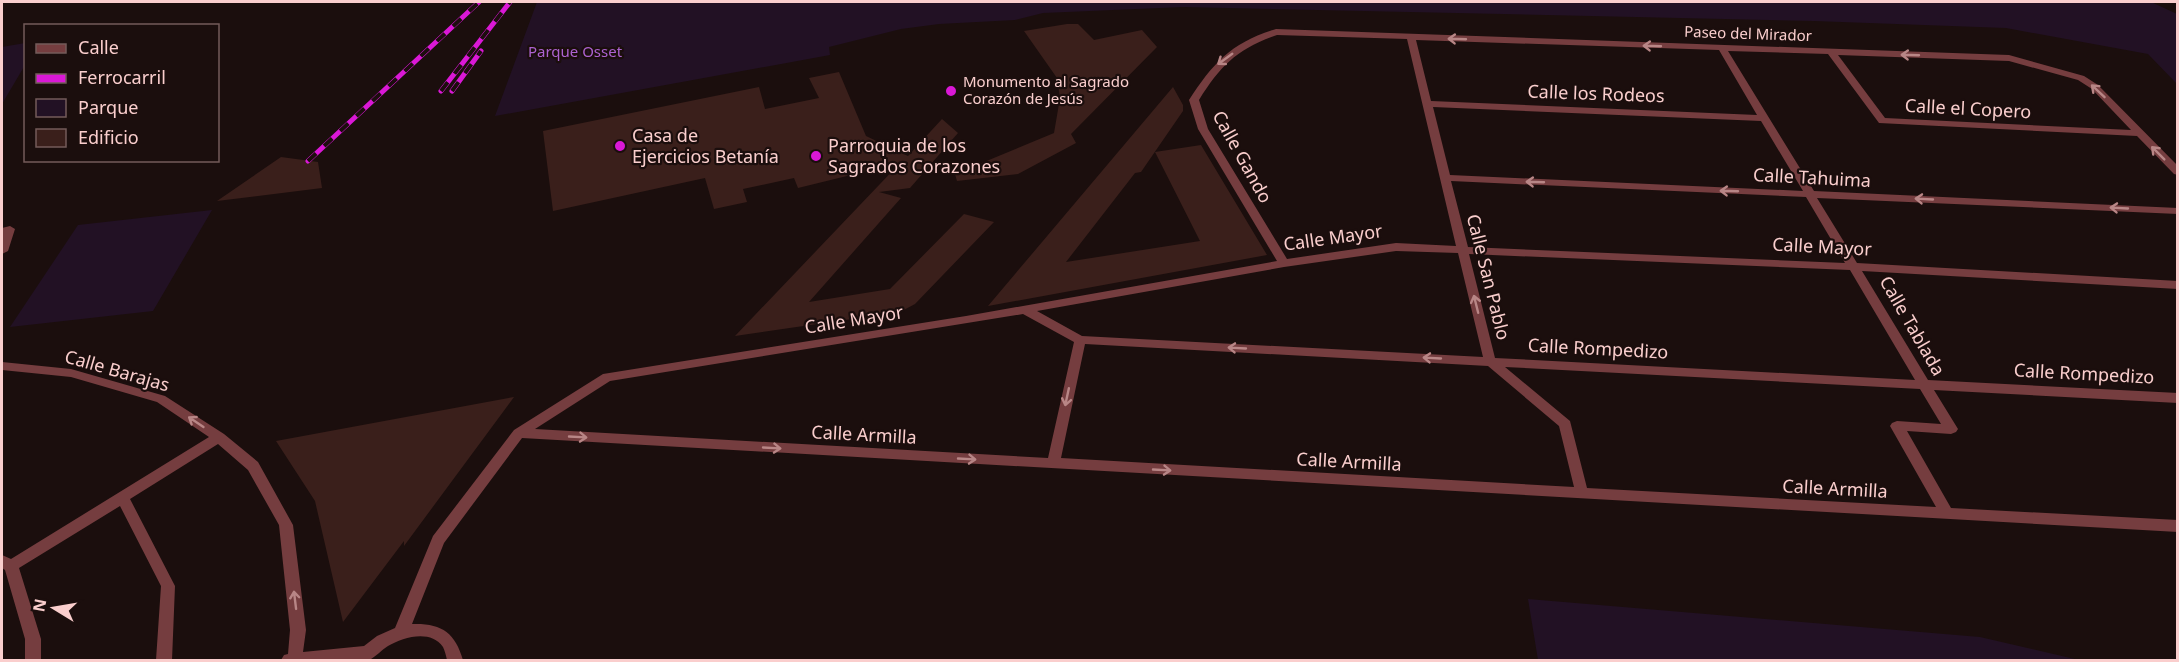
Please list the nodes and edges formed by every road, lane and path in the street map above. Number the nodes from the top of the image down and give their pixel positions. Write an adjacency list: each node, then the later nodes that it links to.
1 (1276, 32): 2 (street, Paseo del Mirador); 15 (street, Calle Gando, one-way to 15)
2 (1411, 37): 3 (street, Paseo del Mirador, one-way to 2); 5 (street, Calle San Pablo)
3 (1722, 48): 4 (street, Paseo del Mirador); 6 (street, Calle Tablada)
4 (1831, 52): 7 (street, Paseo del Mirador, one-way to 4); 7 (street, Calle el Copero)
5 (1427, 104): 6 (street, Calle los Rodeos); 9 (street, Calle San Pablo)
6 (1765, 118): 10 (street, Calle Tablada)
7 (2138, 133): 8 (street, Paseo del Mirador, one-way to 7)
8 (2178, 172)
9 (1445, 178): 10 (street, Calle Tahuima, one-way to 9); 13 (street, Calle San Pablo)
10 (1811, 194): 11 (street, Calle Tahuima, one-way to 10); 16 (street, Calle Tablada)
11 (2178, 210)
12 (2, 231): 14 (street)
13 (1462, 249): 15 (street, Calle Mayor); 16 (street, Calle Mayor); 20 (street, Calle San Pablo, one-way to 13)
14 (2, 251)
15 (1284, 263): 18 (street, Calle Mayor)
16 (1856, 267): 17 (street, Calle Mayor); 22 (street, Calle Tablada)
17 (2178, 285)
18 (1025, 310): 19 (street, Calle Rompedizo); 24 (street, Calle Mayor)
19 (1080, 340): 20 (street, Calle Rompedizo, one-way to 19); 26 (street, one-way to 26)
20 (1490, 361): 22 (street, Calle Rompedizo); 27 (street, Calle San Pablo)
21 (2, 366): 25 (street, Calle Barajas, one-way to 21)
22 (1924, 383): 23 (street, Calle Rompedizo); 29 (street, Calle Tablada)
23 (2178, 398)
24 (519, 433): 26 (street, Calle Armilla, one-way to 26); 32 (street)
25 (219, 437): 28 (street); 34 (street, Calle Barajas, one-way to 25)
26 (1053, 464): 27 (street, Calle Armilla, one-way to 27)
27 (1582, 493): 29 (street, Calle Armilla)
28 (122, 497): 31 (street); 36 (street)
29 (1947, 514): 30 (street, Calle Armilla)
30 (2178, 526)
31 (6, 563): 35 (street)
32 (401, 633): 33 (street); 37 (street)
33 (362, 656): 34 (street)
34 (292, 659)
35 (33, 660)
36 (164, 660)
37 (455, 660)

